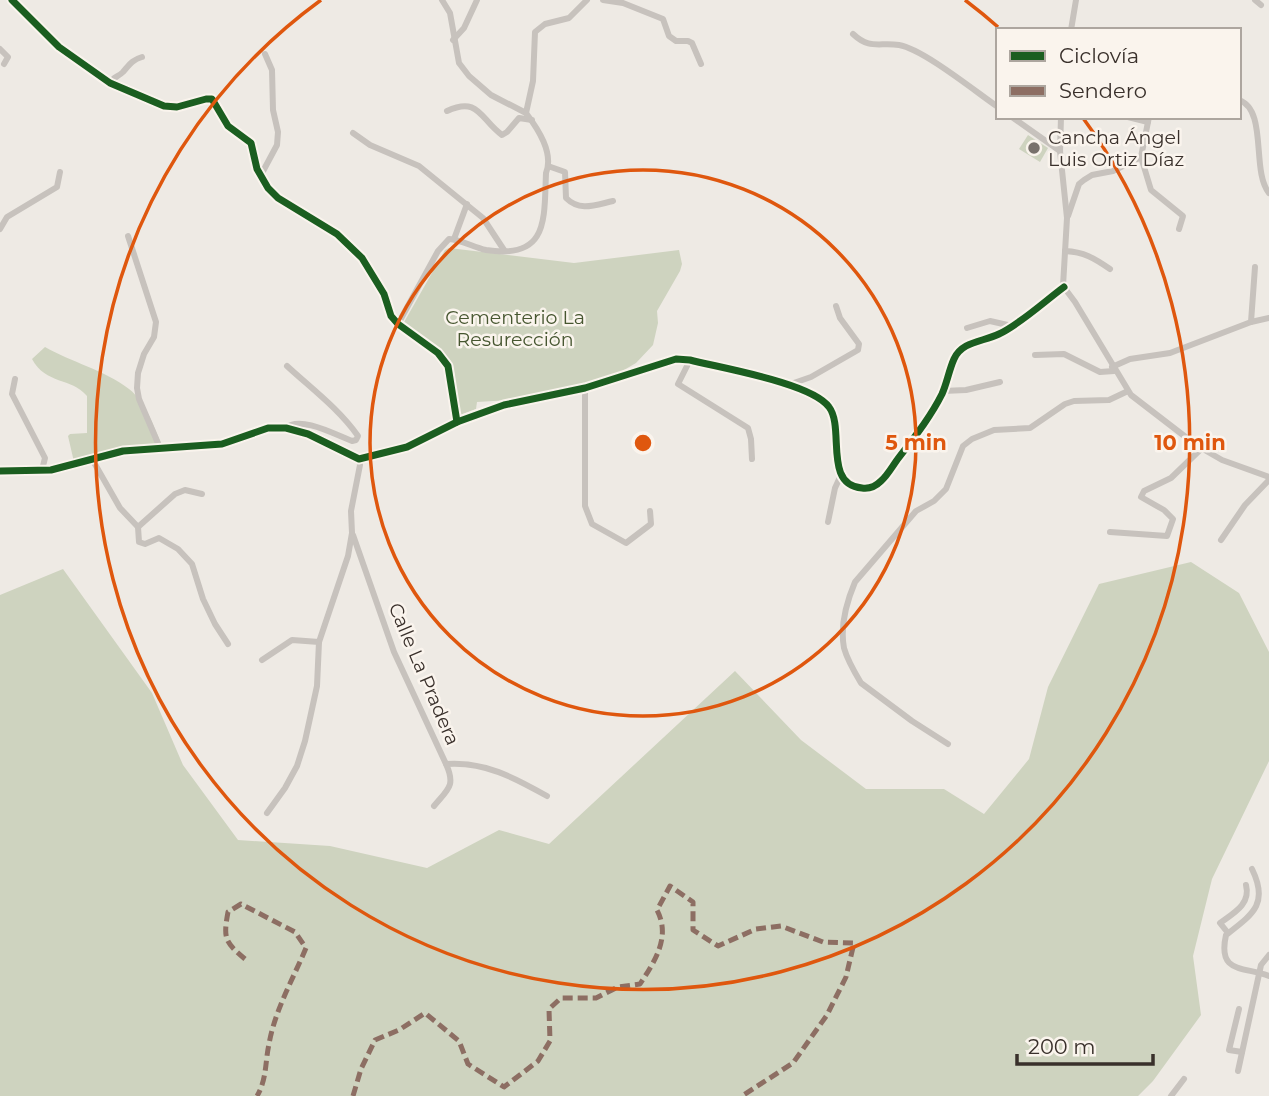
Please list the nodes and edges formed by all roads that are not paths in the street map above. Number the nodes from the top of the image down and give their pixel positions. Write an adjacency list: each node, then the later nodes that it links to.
1 (12, 0): 15 (street)
2 (442, 0): 9 (street)
3 (477, 0): 9 (street)
4 (587, 0): 19 (street)
5 (603, 0): 14 (street)
6 (1076, 0): 7 (street)
7 (1071, 28)
8 (853, 34): 17 (street)
9 (453, 40): 19 (street)
10 (0, 49): 13 (street)
11 (265, 54): 29 (street)
12 (142, 57): 15 (street)
13 (4, 64)
14 (701, 64)
15 (110, 83): 29 (street)
16 (1241, 101): 30 (street)
17 (996, 106)
18 (447, 111): 22 (street)
19 (526, 113): 22 (street)
20 (1015, 119): 25 (street)
21 (1061, 119): 25 (street)
22 (531, 120): 27 (street)
23 (1149, 120): 26 (street)
24 (353, 133): 32 (street)
25 (1060, 151): 33 (street)
26 (1141, 157): 33 (street); 35 (street)
27 (548, 166): 31 (street); 38 (street)
28 (60, 172): 34 (street)
29 (261, 175): 46 (street)
30 (1269, 193)
31 (613, 201)
32 (467, 204): 37 (street); 38 (street)
33 (1067, 218): 39 (street)
34 (0, 229)
35 (1179, 229)
36 (128, 236): 61 (street)
37 (454, 239): 38 (street); 46 (street)
38 (504, 250)
39 (1065, 251): 41 (street); 42 (street)
40 (1255, 267): 45 (street)
41 (1110, 269)
42 (1064, 287): 47 (street); 52 (street)
43 (836, 306): 55 (street)
44 (1269, 318): 45 (street)
45 (1251, 322): 52 (street)
46 (398, 324): 59 (street)
47 (1012, 326): 48 (street); 57 (street)
48 (967, 328)
49 (1035, 355): 52 (street)
50 (690, 360): 55 (street); 56 (street); 65 (street)
51 (287, 366): 60 (street)
52 (1113, 369): 58 (street)
53 (15, 379): 66 (street)
54 (1000, 382): 57 (street)
55 (788, 384): 68 (street)
56 (586, 388): 59 (street); 71 (street)
57 (943, 391): 68 (street)
58 (1128, 391): 62 (street); 80 (street)
59 (457, 422): 64 (street)
60 (286, 428): 61 (street); 64 (street)
61 (160, 447): 63 (street)
62 (1202, 448): 69 (street); 74 (street)
63 (92, 459): 66 (street); 73 (street)
64 (359, 459): 75 (street)
65 (752, 459)
66 (41, 470): 67 (street)
67 (0, 471)
68 (841, 475): 72 (street)
69 (1269, 478): 76 (street)
70 (202, 494): 73 (street)
71 (650, 511)
72 (828, 522)
73 (138, 527): 78 (street)
74 (1110, 532)
75 (352, 533): 77 (street); 81 (street, Calle La Pradera)
76 (1221, 540)
77 (319, 642): 79 (street); 84 (street)
78 (228, 644)
79 (262, 660)
80 (948, 744)
81 (446, 764): 82 (street, Calle La Pradera); 83 (street)
82 (547, 796)
83 (434, 806)
84 (267, 813)
85 (1252, 869): 87 (street)
86 (1246, 885): 87 (street)
87 (1228, 933): 89 (street)
88 (1269, 956): 89 (street)
89 (1260, 972): 90 (street); 92 (street)
90 (1269, 976)
91 (1239, 1009): 92 (street)
92 (1242, 1052): 93 (street)
93 (1238, 1071)
94 (1184, 1079): 95 (street)
95 (1171, 1096)

